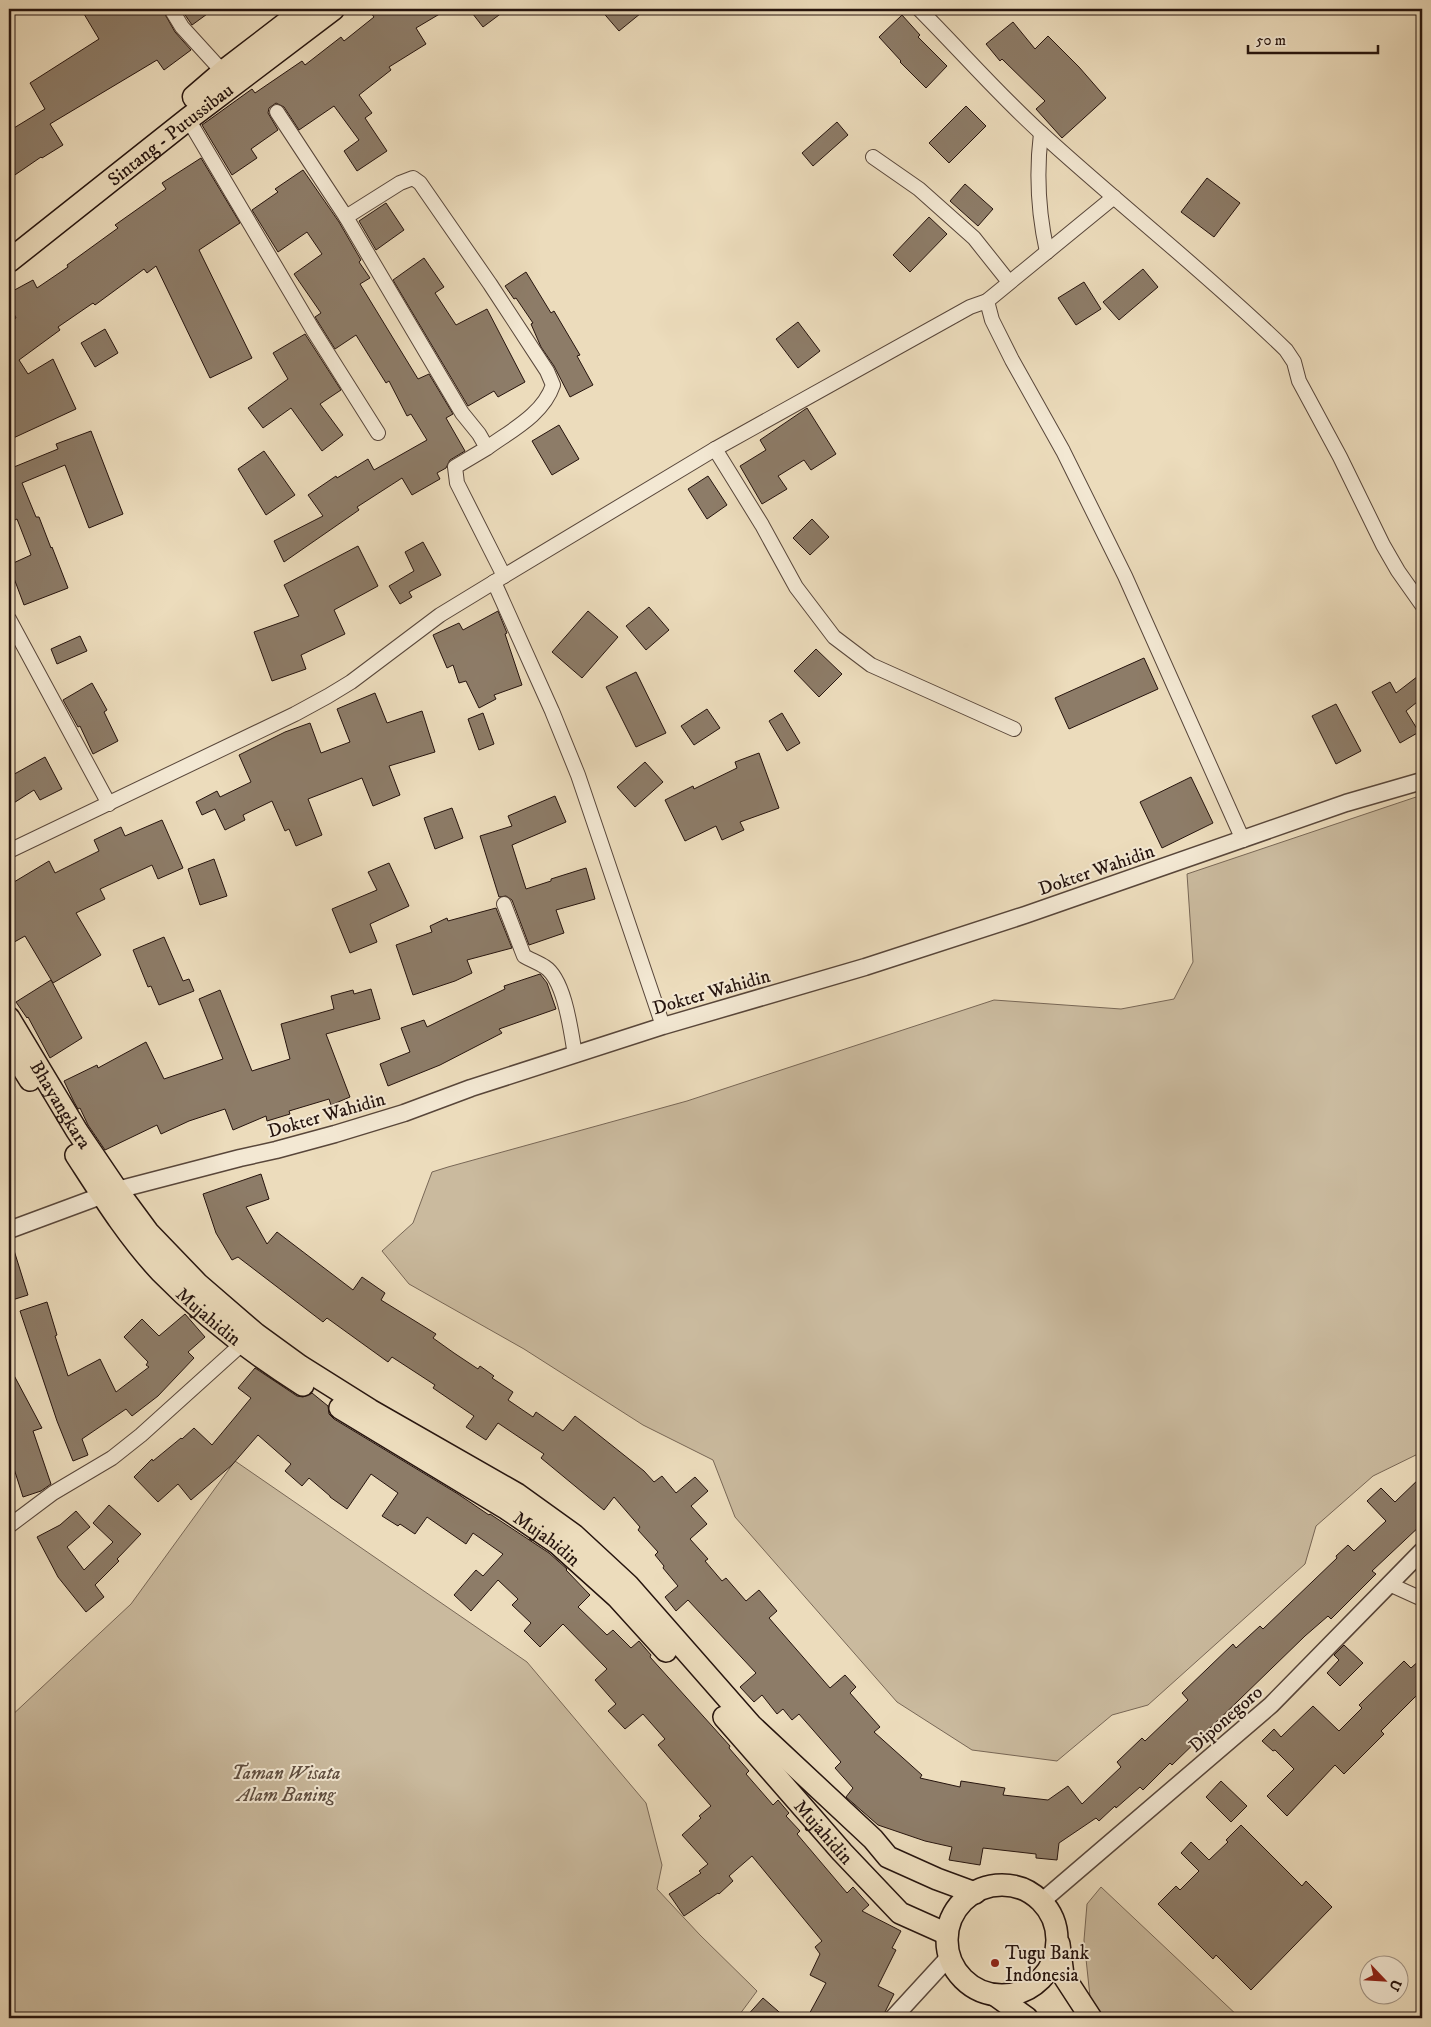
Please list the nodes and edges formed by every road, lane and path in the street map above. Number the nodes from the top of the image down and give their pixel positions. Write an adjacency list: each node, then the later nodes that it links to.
1 (171, 9): 5 (street)
2 (305, 9): 5 (highway, Sintang - Putussibau)
3 (333, 9): 7 (highway, Sintang - Putussibau)
4 (918, 9): 8 (street)
5 (223, 72): 12 (highway, Sintang - Putussibau)
6 (277, 112): 11 (street)
7 (188, 118): 14 (highway, Sintang - Putussibau); 17 (street)
8 (1041, 133): 10 (street); 13 (street)
9 (873, 157): 15 (street)
10 (1114, 197): 13 (street); 21 (street)
11 (346, 217): 18 (street); 18 (street)
12 (9, 243)
13 (1048, 252): 15 (street)
14 (9, 261)
15 (1009, 282): 16 (street)
16 (987, 300): 19 (street); 26 (street)
17 (378, 433)
18 (487, 448): 20 (street)
19 (716, 449): 20 (street); 23 (street)
20 (499, 579): 25 (street); 30 (street)
21 (1422, 605)
22 (9, 619): 25 (street)
23 (1014, 728)
24 (1422, 781): 26 (street, Dokter Wahidin)
25 (109, 804): 27 (street)
26 (1242, 840): 30 (street, Dokter Wahidin)
27 (9, 851)
28 (504, 904): 32 (street)
29 (9, 1018): 33 (main road, Bhayangkara)
30 (663, 1026): 32 (street, Dokter Wahidin)
31 (9, 1046): 33 (main road, Bhayangkara)
32 (575, 1055): 33 (street, Dokter Wahidin)
33 (110, 1193): 34 (street, Dokter Wahidin); 35 (main road, Mujahidin); 40 (main road, Mujahidin)
34 (9, 1230)
35 (243, 1343): 36 (street); 42 (main road, Mujahidin)
36 (9, 1526)
37 (1422, 1551): 38 (street, Diponegoro)
38 (1389, 1584): 39 (street); 41 (street, Diponegoro)
39 (1422, 1599)
40 (975, 1893): 41 (main road); 42 (main road)
41 (1041, 1902): 43 (main road)
42 (947, 1934): 44 (main road)
43 (1058, 1934): 45 (main road); 48 (main road)
44 (949, 1957): 45 (main road); 46 (street)
45 (995, 1996): 47 (main road)
46 (893, 2018)
47 (1027, 2018)
48 (1091, 2018)

